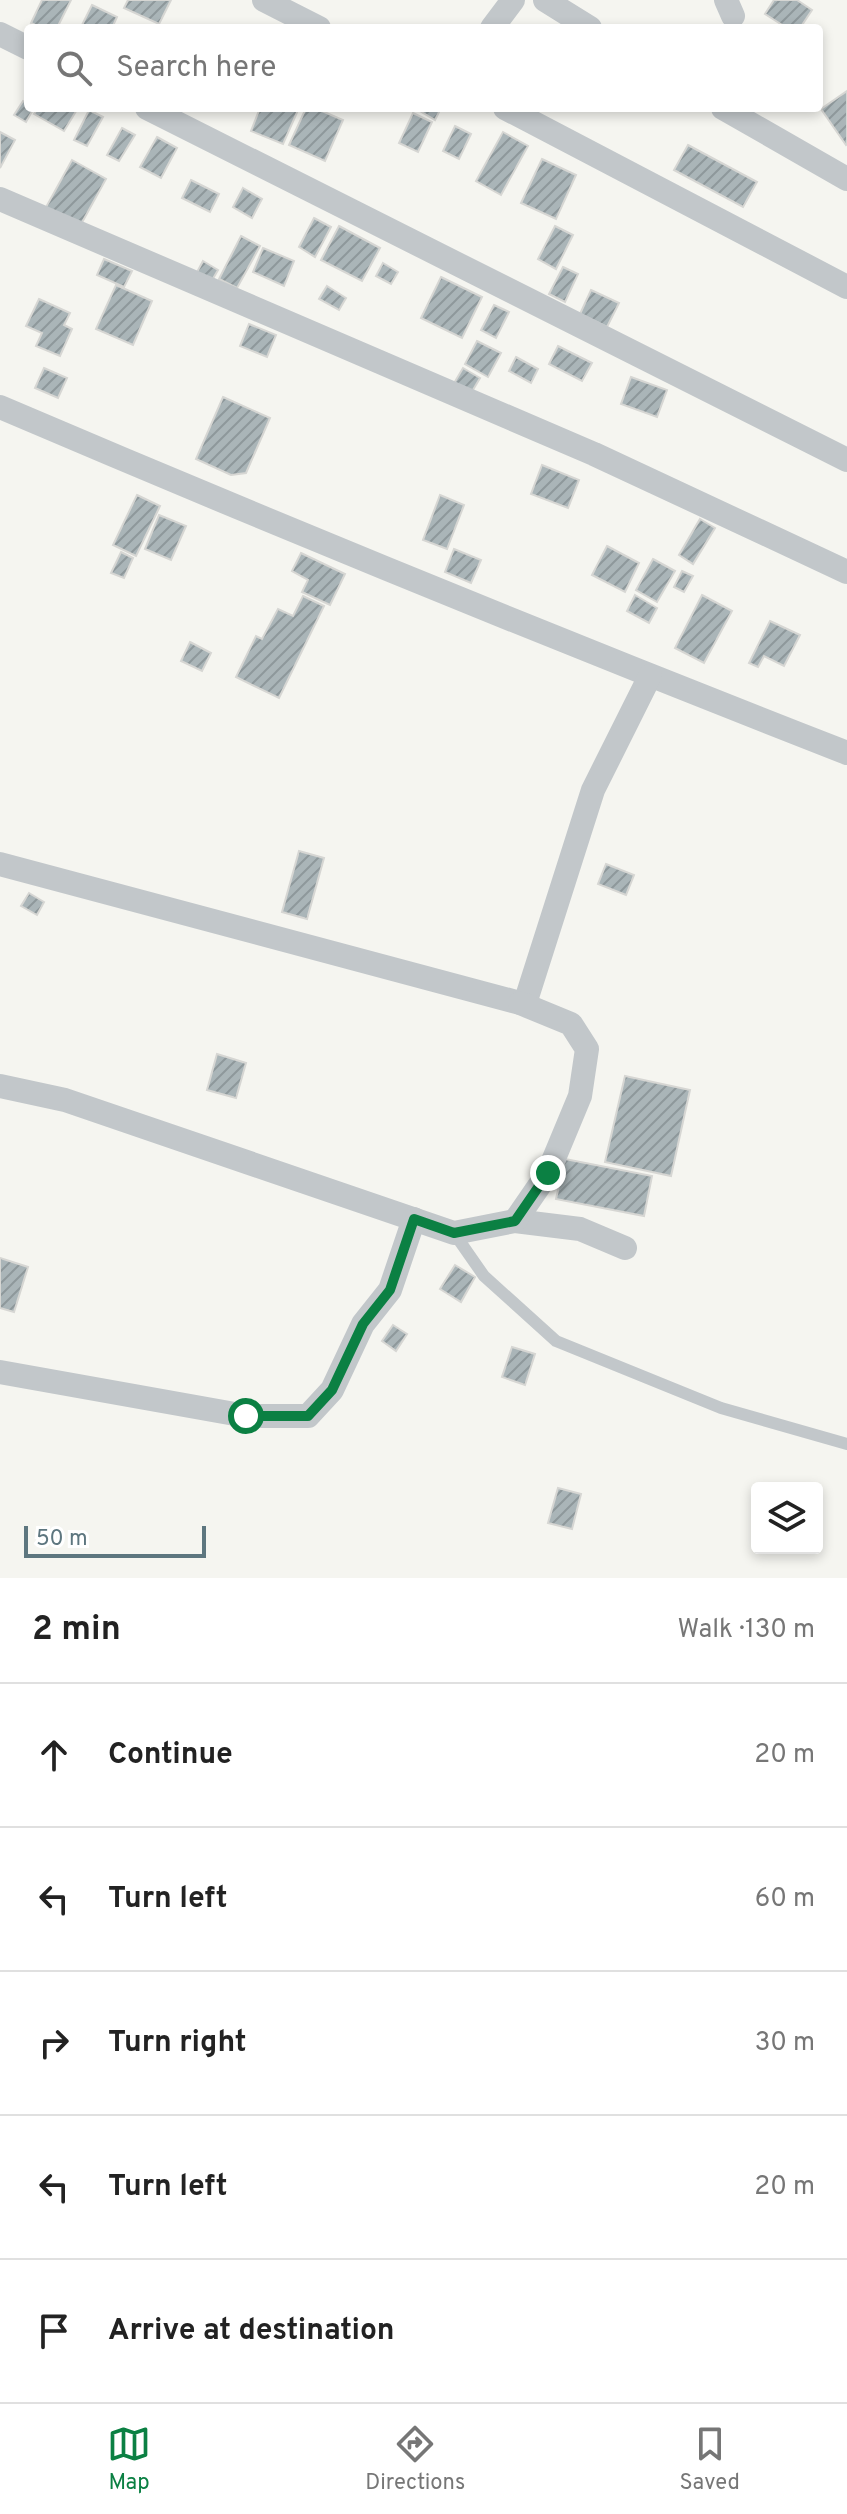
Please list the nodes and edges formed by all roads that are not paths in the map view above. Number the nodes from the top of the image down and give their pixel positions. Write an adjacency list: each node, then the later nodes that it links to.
1 (264, 0): 4 (street)
2 (513, 0): 5 (street)
3 (553, 3): 6 (street)
4 (311, 24)
5 (495, 24)
6 (584, 24)
7 (0, 34): 8 (street)
8 (24, 46)
9 (155, 112): 16 (street)
10 (513, 112): 14 (street)
11 (730, 112): 12 (street)
12 (847, 179)
13 (0, 199): 17 (street)
14 (847, 287)
15 (0, 407): 18 (street)
16 (847, 460)
17 (847, 572)
18 (650, 676): 19 (street); 21 (street)
19 (847, 753)
20 (0, 864): 21 (street)
21 (520, 1003): 24 (street)
22 (0, 1086): 23 (street)
23 (414, 1219): 25 (street); 27 (street)
24 (515, 1221): 25 (street); 26 (street)
25 (454, 1233): 28 (lane)
26 (625, 1248)
27 (0, 1372)
28 (847, 1444)

